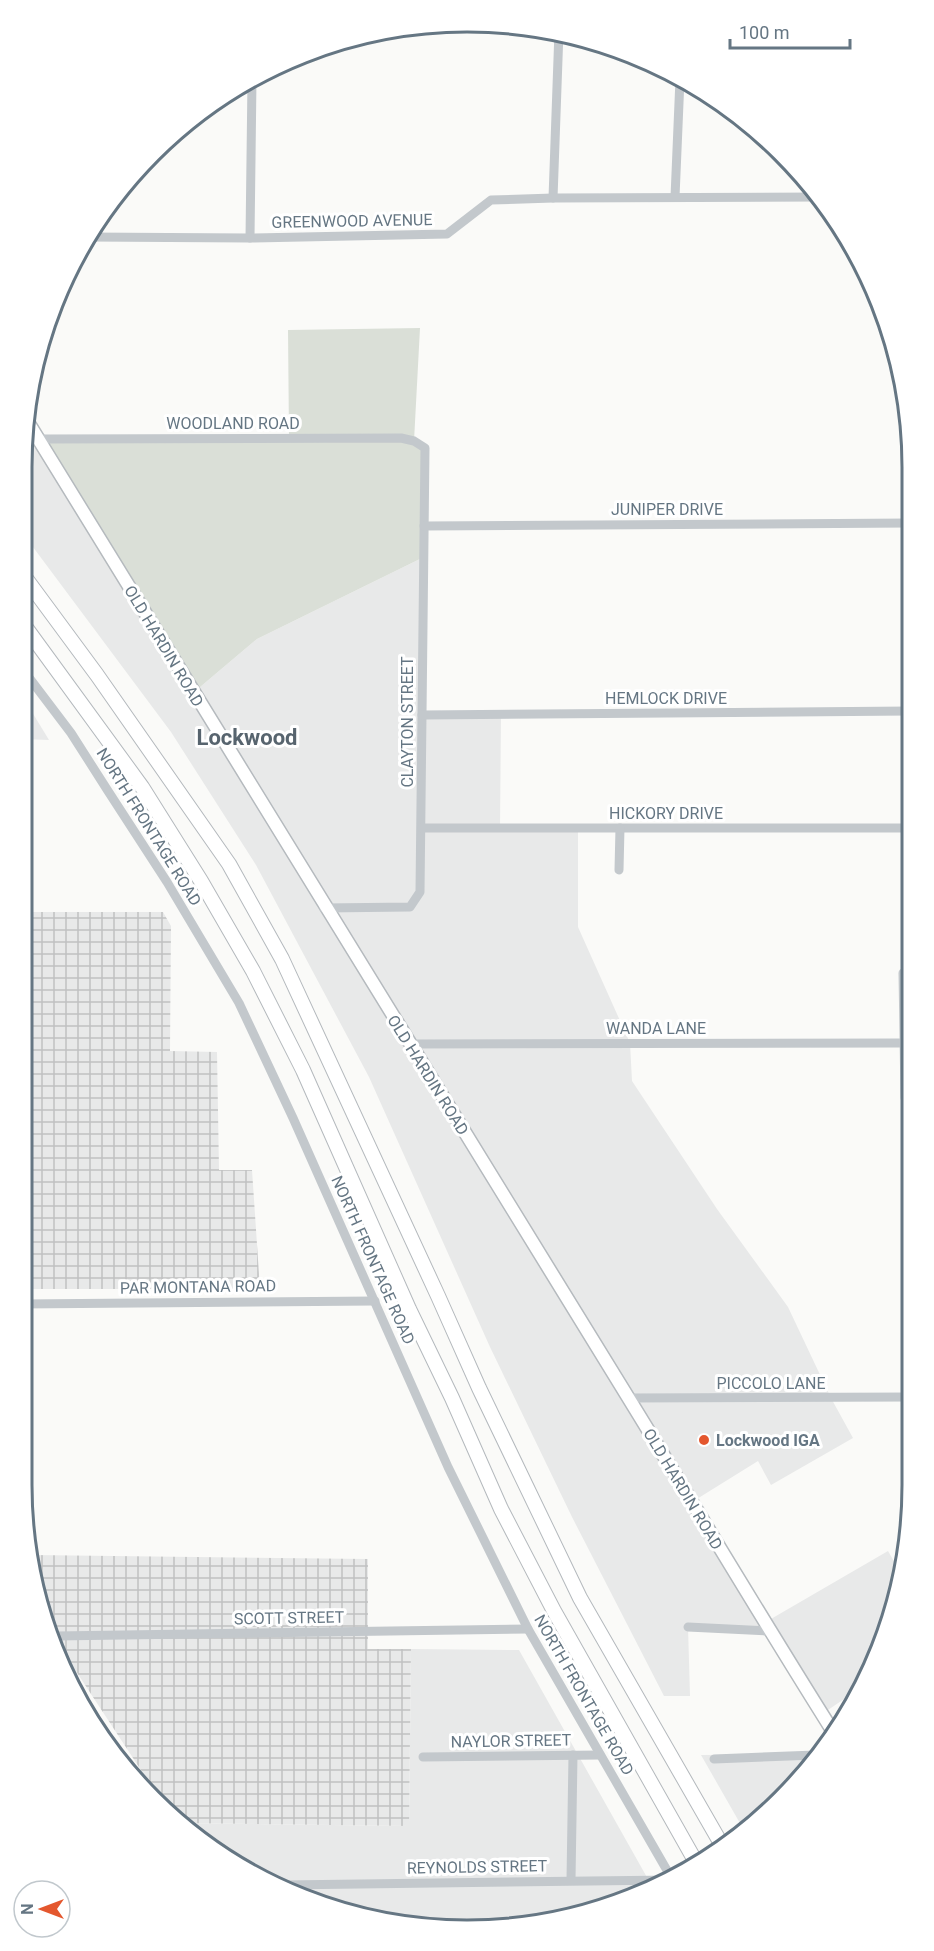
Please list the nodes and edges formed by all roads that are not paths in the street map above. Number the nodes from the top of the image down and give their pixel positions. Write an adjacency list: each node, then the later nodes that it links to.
1 (559, 41): 6 (street)
2 (680, 87): 4 (street)
3 (252, 88): 8 (street)
4 (675, 197): 5 (street, GREENWOOD AVENUE); 6 (street, GREENWOOD AVENUE)
5 (809, 197)
6 (553, 198): 8 (street, GREENWOOD AVENUE)
7 (97, 237): 8 (street, GREENWOOD AVENUE)
8 (250, 238)
9 (33, 430): 10 (main road, OLD HARDIN ROAD)
10 (38, 439): 11 (street, WOODLAND ROAD); 23 (main road, OLD HARDIN ROAD)
11 (425, 448): 13 (street, CLAYTON STREET)
12 (902, 523): 13 (street, JUNIPER DRIVE)
13 (424, 526): 18 (street, CLAYTON STREET)
14 (32, 587): 40 (highway)
15 (32, 636): 41 (highway)
16 (32, 682): 26 (street, NORTH FRONTAGE ROAD)
17 (902, 711): 18 (street, HEMLOCK DRIVE)
18 (422, 715): 19 (street, CLAYTON STREET)
19 (422, 828): 20 (street, HICKORY DRIVE); 23 (street, CLAYTON STREET)
20 (620, 828): 21 (street, HICKORY DRIVE); 22 (street)
21 (902, 828)
22 (619, 870)
23 (324, 908): 25 (main road, OLD HARDIN ROAD)
24 (902, 1043): 25 (street, WANDA LANE)
25 (408, 1044): 29 (main road, OLD HARDIN ROAD)
26 (375, 1301): 27 (street, PAR MONTANA ROAD); 31 (street, NORTH FRONTAGE ROAD)
27 (32, 1304)
28 (902, 1397): 29 (street, PICCOLO LANE)
29 (629, 1398): 32 (main road, OLD HARDIN ROAD)
30 (688, 1627): 32 (street)
31 (528, 1629): 33 (street, SCOTT STREET); 36 (street, NORTH FRONTAGE ROAD)
32 (769, 1631): 34 (main road, OLD HARDIN ROAD)
33 (59, 1636)
34 (829, 1726)
35 (573, 1755): 36 (street, NAYLOR STREET); 38 (street, NAYLOR STREET); 44 (street)
36 (600, 1755): 42 (street, NORTH FRONTAGE ROAD)
37 (808, 1755): 39 (street)
38 (423, 1757)
39 (714, 1759)
40 (719, 1839)
41 (693, 1856)
42 (667, 1871)
43 (650, 1879): 44 (street, REYNOLDS STREET)
44 (571, 1880): 45 (street, REYNOLDS STREET)
45 (297, 1885)

